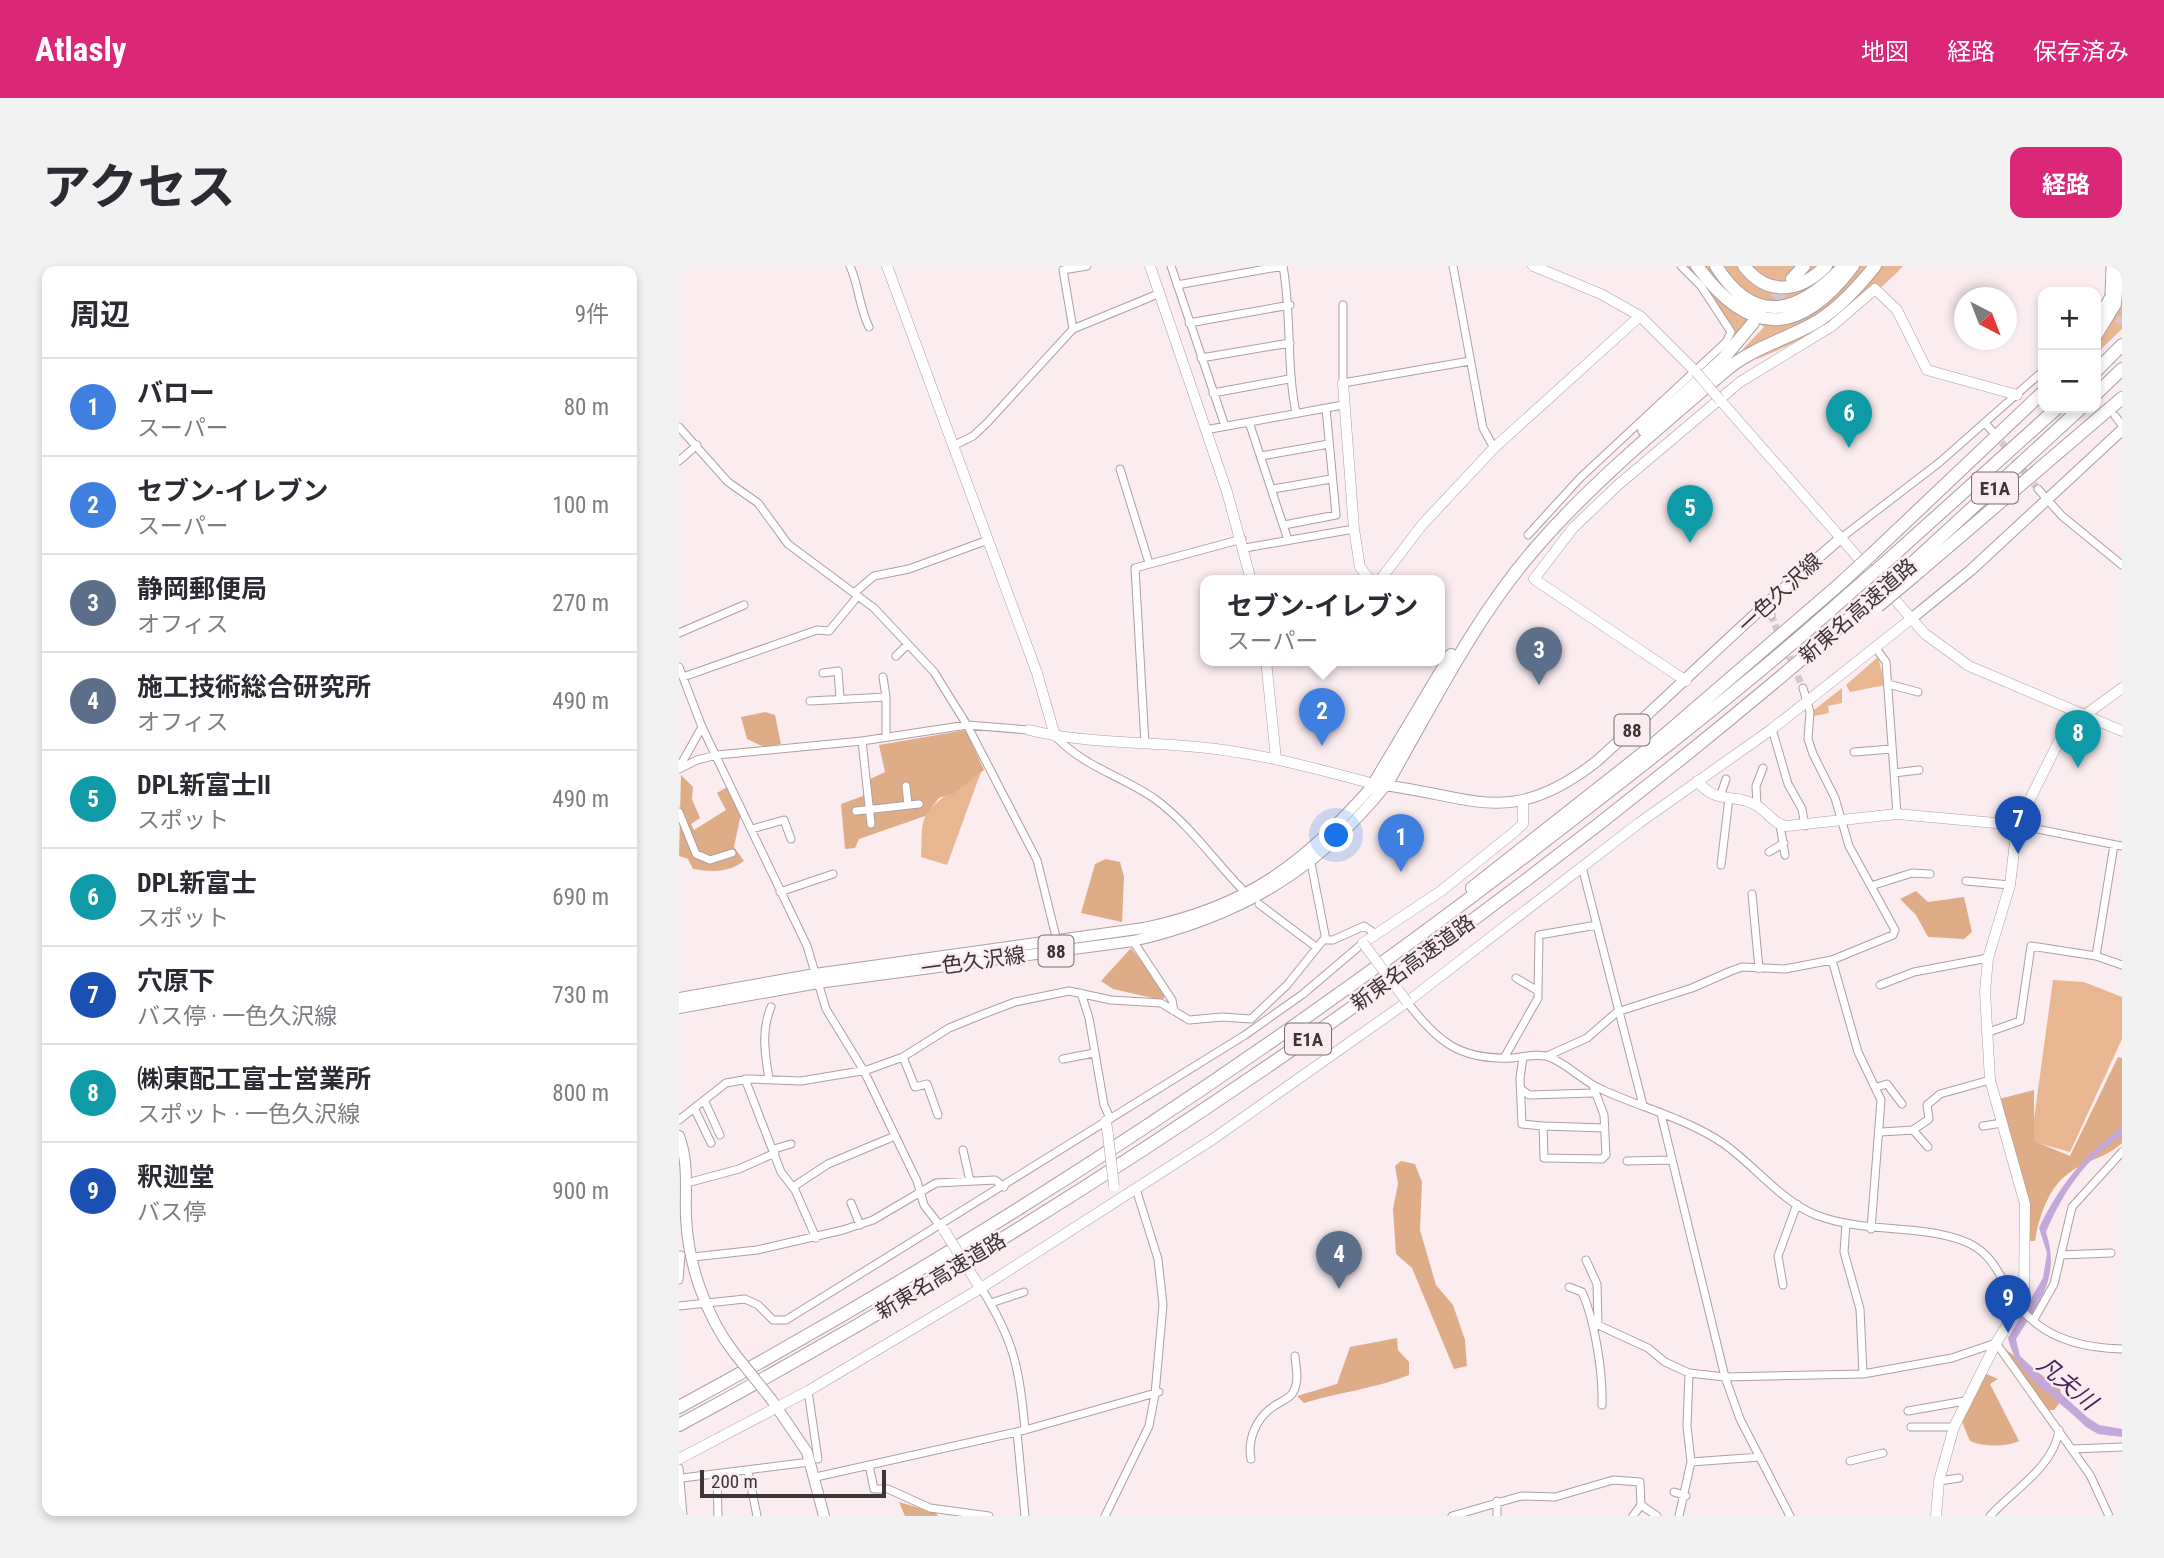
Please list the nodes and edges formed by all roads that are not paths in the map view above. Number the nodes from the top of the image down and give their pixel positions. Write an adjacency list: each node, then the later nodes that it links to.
1 (851, 266): 31 (street)
2 (887, 266): 65 (street)
3 (1087, 266): 33 (street)
4 (1150, 266): 24 (street)
5 (1171, 266): 23 (street)
6 (1283, 266): 23 (street); 25 (street)
7 (1453, 266): 37 (street)
8 (1532, 266): 28 (street)
9 (1681, 266): 40 (street)
10 (1697, 266): 18 (highway)
11 (1716, 266): 17 (highway)
12 (1723, 266): 16 (highway)
13 (1744, 266): 15 (highway)
14 (1804, 266): 22 (highway)
15 (1826, 266)
16 (1836, 266)
17 (1845, 266)
18 (1853, 266)
19 (1875, 266): 129 (highway)
20 (2110, 266): 27 (street)
21 (2118, 266): 32 (highway)
22 (1792, 279)
23 (1177, 285): 29 (street)
24 (1158, 294): 33 (street); 61 (street)
25 (1290, 305): 29 (street); 34 (street)
26 (1343, 305): 43 (street)
27 (2101, 314)
28 (1640, 316): 40 (street); 66 (street)
29 (1189, 323): 36 (street)
30 (1753, 323): 129 (highway)
31 (869, 327)
32 (2101, 327)
33 (1073, 329): 65 (street)
34 (1290, 343): 36 (street); 42 (street)
35 (2122, 345): 38 (highway)
36 (1201, 358): 45 (street)
37 (1470, 361): 43 (street); 66 (street)
38 (2101, 366)
39 (2122, 369): 44 (highway)
40 (1696, 372): 49 (street, bridge); 76 (street)
41 (2038, 376): 46 (street)
42 (1289, 379): 45 (street); 52 (street)
43 (1342, 383): 50 (street)
44 (2101, 389)
45 (1213, 393): 58 (street)
46 (2017, 395): 49 (street); 57 (street)
47 (2038, 397): 187 (highway, bridge)
48 (2122, 398): 83 (highway)
49 (1720, 400): 77 (street); 98 (street)
50 (1343, 405): 51 (street); 75 (street)
51 (1326, 408): 52 (street); 63 (street)
52 (1296, 413): 56 (street)
53 (2051, 413): 187 (highway, 新東名高速道路 / E1A, bridge)
54 (2076, 413): 83 (highway, 新東名高速道路 / E1A)
55 (2115, 416): 60 (street)
56 (1249, 422): 58 (street); 67 (street)
57 (1985, 423): 62 (street); 77 (street)
58 (1225, 426): 61 (street)
59 (679, 427): 64 (street)
60 (2122, 428): 73 (main road)
61 (1205, 430): 80 (street)
62 (1992, 431)
63 (1329, 444): 67 (street); 70 (street)
64 (698, 445): 68 (street); 87 (street)
65 (953, 446): 78 (street)
66 (1494, 448): 86 (street)
67 (1261, 456): 71 (street)
68 (679, 461)
69 (1119, 469): 81 (street)
70 (1332, 480): 71 (street); 74 (street)
71 (1273, 489): 74 (street)
72 (2038, 489): 73 (street)
73 (2047, 499): 82 (street); 89 (main road)
74 (1284, 525): 79 (street)
75 (1354, 529): 79 (street); 85 (street)
76 (1528, 535)
77 (1841, 538): 89 (street, 一色久沢線); 98 (main road, 一色久沢線 / 88)
78 (988, 540): 87 (street); 115 (street)
79 (1288, 540): 80 (street)
80 (1243, 543): 81 (street); 84 (street)
81 (1149, 563): 118 (street)
82 (2122, 565)
83 (1911, 571): 269 (highway, 新東名高速道路 / E1A, bridge)
84 (1250, 575)
85 (1366, 575)
86 (1384, 575)
87 (856, 594): 91 (street); 95 (street)
88 (744, 605): 90 (street)
89 (1911, 619): 92 (street); 109 (street, 一色久沢線)
90 (679, 633)
91 (908, 644): 93 (street); 110 (street)
92 (1875, 647): 99 (street); 108 (street)
93 (896, 656)
94 (1267, 666): 122 (street)
95 (680, 670): 102 (street)
96 (823, 673): 106 (street)
97 (883, 677): 105 (street)
98 (1686, 681): 132 (main road, 一色久沢線 / 88)
99 (1888, 684): 103 (street); 119 (street)
100 (1803, 688): 108 (street)
101 (2122, 688): 109 (street)
102 (689, 692): 104 (street); 111 (street)
103 (1918, 692)
104 (679, 696)
105 (886, 697): 106 (street); 116 (street)
106 (840, 698): 107 (street)
107 (810, 701)
108 (1808, 702): 112 (street); 140 (street)
109 (2085, 715): 114 (street, 一色久沢線); 143 (street)
110 (967, 725): 113 (street); 116 (street); 168 (street)
111 (702, 727): 121 (street); 124 (street)
112 (1772, 729): 128 (street); 144 (street)
113 (1029, 730): 115 (street)
114 (2122, 731)
115 (1055, 736): 118 (street); 160 (street)
116 (886, 737): 117 (street)
117 (862, 741): 121 (street); 136 (street)
118 (1145, 744): 122 (street)
119 (1892, 749): 120 (street); 126 (street)
120 (1854, 752)
121 (717, 755): 124 (street); 145 (street)
122 (1276, 759): 129 (street)
123 (1763, 768): 135 (street)
124 (679, 769)
125 (1920, 770): 126 (street)
126 (1894, 773): 139 (street)
127 (1726, 779): 131 (street)
128 (1697, 782): 131 (street); 154 (street)
129 (1380, 784): 132 (main road, 一色久沢線 / 88); 152 (main road, 一色久沢線 / 88); 168 (main road, 一色久沢線 / 88)
130 (906, 786): 134 (street)
131 (1724, 798): 135 (street); 153 (street)
132 (1523, 802): 165 (street)
133 (919, 804): 134 (street)
134 (908, 805): 136 (street)
135 (1757, 806): 142 (street)
136 (869, 809): 137 (street); 141 (street)
137 (856, 811)
138 (679, 812): 150 (street)
139 (1897, 814): 140 (street); 143 (street)
140 (1840, 820): 144 (street); 159 (street)
141 (871, 824)
142 (1780, 825): 144 (street); 147 (street)
143 (2017, 825): 148 (street); 158 (street)
144 (1805, 826)
145 (752, 829): 146 (street); 161 (street)
146 (791, 839)
147 (1784, 843): 149 (street); 151 (street)
148 (2118, 846): 171 (street)
149 (1769, 852)
150 (732, 853)
151 (1785, 855)
152 (1311, 863): 166 (street); 167 (main road, 一色久沢線 / 88)
153 (1721, 865)
154 (1582, 867): 164 (street); 182 (street)
155 (833, 874): 161 (street)
156 (1930, 874): 159 (street)
157 (1966, 881): 158 (street)
158 (2010, 885): 172 (street)
159 (1871, 886): 173 (street)
160 (1241, 888)
161 (780, 892): 176 (street)
162 (1752, 894): 175 (street)
163 (1259, 904): 170 (street)
164 (1597, 925): 179 (street); 186 (street)
165 (1376, 934): 166 (street); 169 (street)
166 (1324, 939): 170 (street)
167 (1133, 940): 176 (main road, 一色久沢線 / 88); 185 (street)
168 (1056, 941): 176 (main road, 一色久沢線 / 88)
169 (1363, 943): 182 (street, bridge); 208 (street)
170 (1316, 947): 185 (street)
171 (2096, 956): 174 (street); 188 (street)
172 (1988, 958): 178 (street); 188 (street)
173 (1832, 960): 175 (street); 199 (street)
174 (2122, 965)
175 (1759, 969): 186 (street)
176 (817, 978): 181 (main road, 一色久沢線 / 88); 184 (main road, 一色久沢線 / 88); 195 (street)
177 (1516, 978): 179 (street)
178 (1880, 985)
179 (1538, 991): 193 (street)
180 (1081, 993): 185 (street); 189 (street); 191 (street)
181 (679, 998)
182 (1406, 1002): 193 (street); 232 (street)
183 (771, 1007): 197 (street)
184 (679, 1008)
185 (1174, 1011)
186 (1616, 1012): 190 (street); 204 (street)
187 (1298, 1024): 267 (highway, 新東名高速道路 / E1A)
188 (1986, 1032): 198 (street)
189 (1094, 1053): 194 (street); 208 (street)
190 (1547, 1056): 192 (street); 201 (street)
191 (903, 1057): 195 (street); 207 (street)
192 (1523, 1057): 193 (street); 200 (street)
193 (1504, 1058)
194 (1062, 1059)
195 (864, 1071): 197 (street); 218 (street)
196 (745, 1079): 197 (street); 202 (street); 223 (street)
197 (769, 1079)
198 (1990, 1080): 210 (street); 214 (street)
199 (1877, 1087): 203 (street); 215 (street)
200 (1521, 1089): 201 (street); 211 (street)
201 (1593, 1089): 204 (street); 213 (street)
202 (705, 1102): 205 (street); 216 (street)
203 (1902, 1104)
204 (1643, 1105): 206 (street)
205 (695, 1110): 209 (street); 219 (street)
206 (1661, 1114): 226 (street); 236 (street)
207 (938, 1115)
208 (1108, 1119): 231 (street); 234 (street, bridge)
209 (679, 1120)
210 (2002, 1123): 212 (street); 254 (street)
211 (1543, 1126): 213 (street); 213 (street)
212 (1983, 1126)
213 (1605, 1128)
214 (1913, 1130): 215 (street); 221 (street)
215 (1881, 1132): 240 (street)
216 (720, 1135)
217 (679, 1136): 225 (main road)
218 (895, 1136): 230 (street); 233 (street)
219 (711, 1143)
220 (791, 1144): 223 (street)
221 (1928, 1147)
222 (963, 1150): 228 (street)
223 (775, 1151): 229 (street); 230 (street)
224 (2122, 1152): 243 (street)
225 (682, 1160): 229 (main road)
226 (1671, 1160): 227 (street); 261 (street)
227 (1627, 1161)
228 (970, 1181): 231 (street); 233 (street)
229 (687, 1183): 244 (main road)
230 (793, 1187): 241 (street)
231 (1004, 1187): 239 (street)
232 (1136, 1189): 234 (street); 263 (street)
233 (919, 1190): 238 (street); 239 (street)
234 (1116, 1202): 248 (street)
235 (851, 1203): 238 (street)
236 (1797, 1204): 237 (street); 247 (street)
237 (1846, 1224): 240 (street); 260 (street)
238 (860, 1225): 241 (street)
239 (942, 1228): 248 (street, bridge); 251 (street)
240 (1871, 1229): 254 (street)
241 (816, 1238): 244 (street)
242 (2111, 1253): 243 (street)
243 (2061, 1255): 255 (street)
244 (687, 1256): 246 (street); 251 (main road)
245 (1586, 1260): 259 (street)
246 (679, 1280)
247 (1783, 1284)
248 (979, 1285): 252 (street); 262 (street)
249 (1569, 1287): 266 (street)
250 (1024, 1292): 252 (street)
251 (705, 1302): 253 (street); 265 (main road, bridge)
252 (991, 1303): 273 (street)
253 (679, 1306)
254 (2019, 1307): 255 (street); 256 (street)
255 (2033, 1321): 257 (street)
256 (1996, 1343): 260 (street); 264 (street); 272 (street)
257 (2122, 1349)
258 (1295, 1356): 281 (street)
259 (1689, 1373): 261 (street); 284 (street)
260 (1863, 1374): 261 (street)
261 (1725, 1377): 279 (street)
262 (808, 1391): 265 (street); 274 (street)
263 (1157, 1393): 273 (street); 304 (street)
264 (1965, 1401): 268 (street); 271 (street)
265 (774, 1403): 275 (main road); 280 (street)
266 (1602, 1405)
267 (679, 1407)
268 (1908, 1411)
269 (679, 1425)
270 (1911, 1427): 271 (street)
271 (1954, 1427): 292 (street)
272 (2059, 1430): 277 (street); 312 (street)
273 (1021, 1431): 285 (street); 303 (street)
274 (814, 1434): 275 (street); 282 (street)
275 (800, 1439): 282 (main road)
276 (2122, 1447): 277 (street)
277 (2073, 1449): 313 (street)
278 (1883, 1452): 283 (street)
279 (1760, 1457): 284 (street); 310 (street)
280 (679, 1459)
281 (1251, 1459)
282 (814, 1460): 287 (street); 289 (main road)
283 (1850, 1461)
284 (1691, 1462): 294 (street)
285 (869, 1465): 289 (street); 297 (street)
286 (679, 1468): 290 (street)
287 (748, 1471): 288 (street); 300 (street)
288 (717, 1475): 290 (street); 299 (street)
289 (816, 1477): 301 (main road)
290 (682, 1478): 298 (street)
291 (1959, 1478): 292 (street)
292 (1939, 1481): 311 (street)
293 (1674, 1492): 294 (street)
294 (1686, 1496): 309 (street)
295 (1497, 1501): 296 (street); 305 (street); 306 (street)
296 (1641, 1506): 307 (street); 308 (street)
297 (980, 1515): 302 (street)
298 (683, 1516)
299 (718, 1516)
300 (757, 1516)
301 (824, 1516)
302 (989, 1516)
303 (1025, 1516)
304 (1105, 1516)
305 (1452, 1516)
306 (1497, 1516)
307 (1633, 1516)
308 (1657, 1516)
309 (1679, 1516)
310 (1790, 1516)
311 (1935, 1516)
312 (1990, 1516)
313 (2109, 1516)

